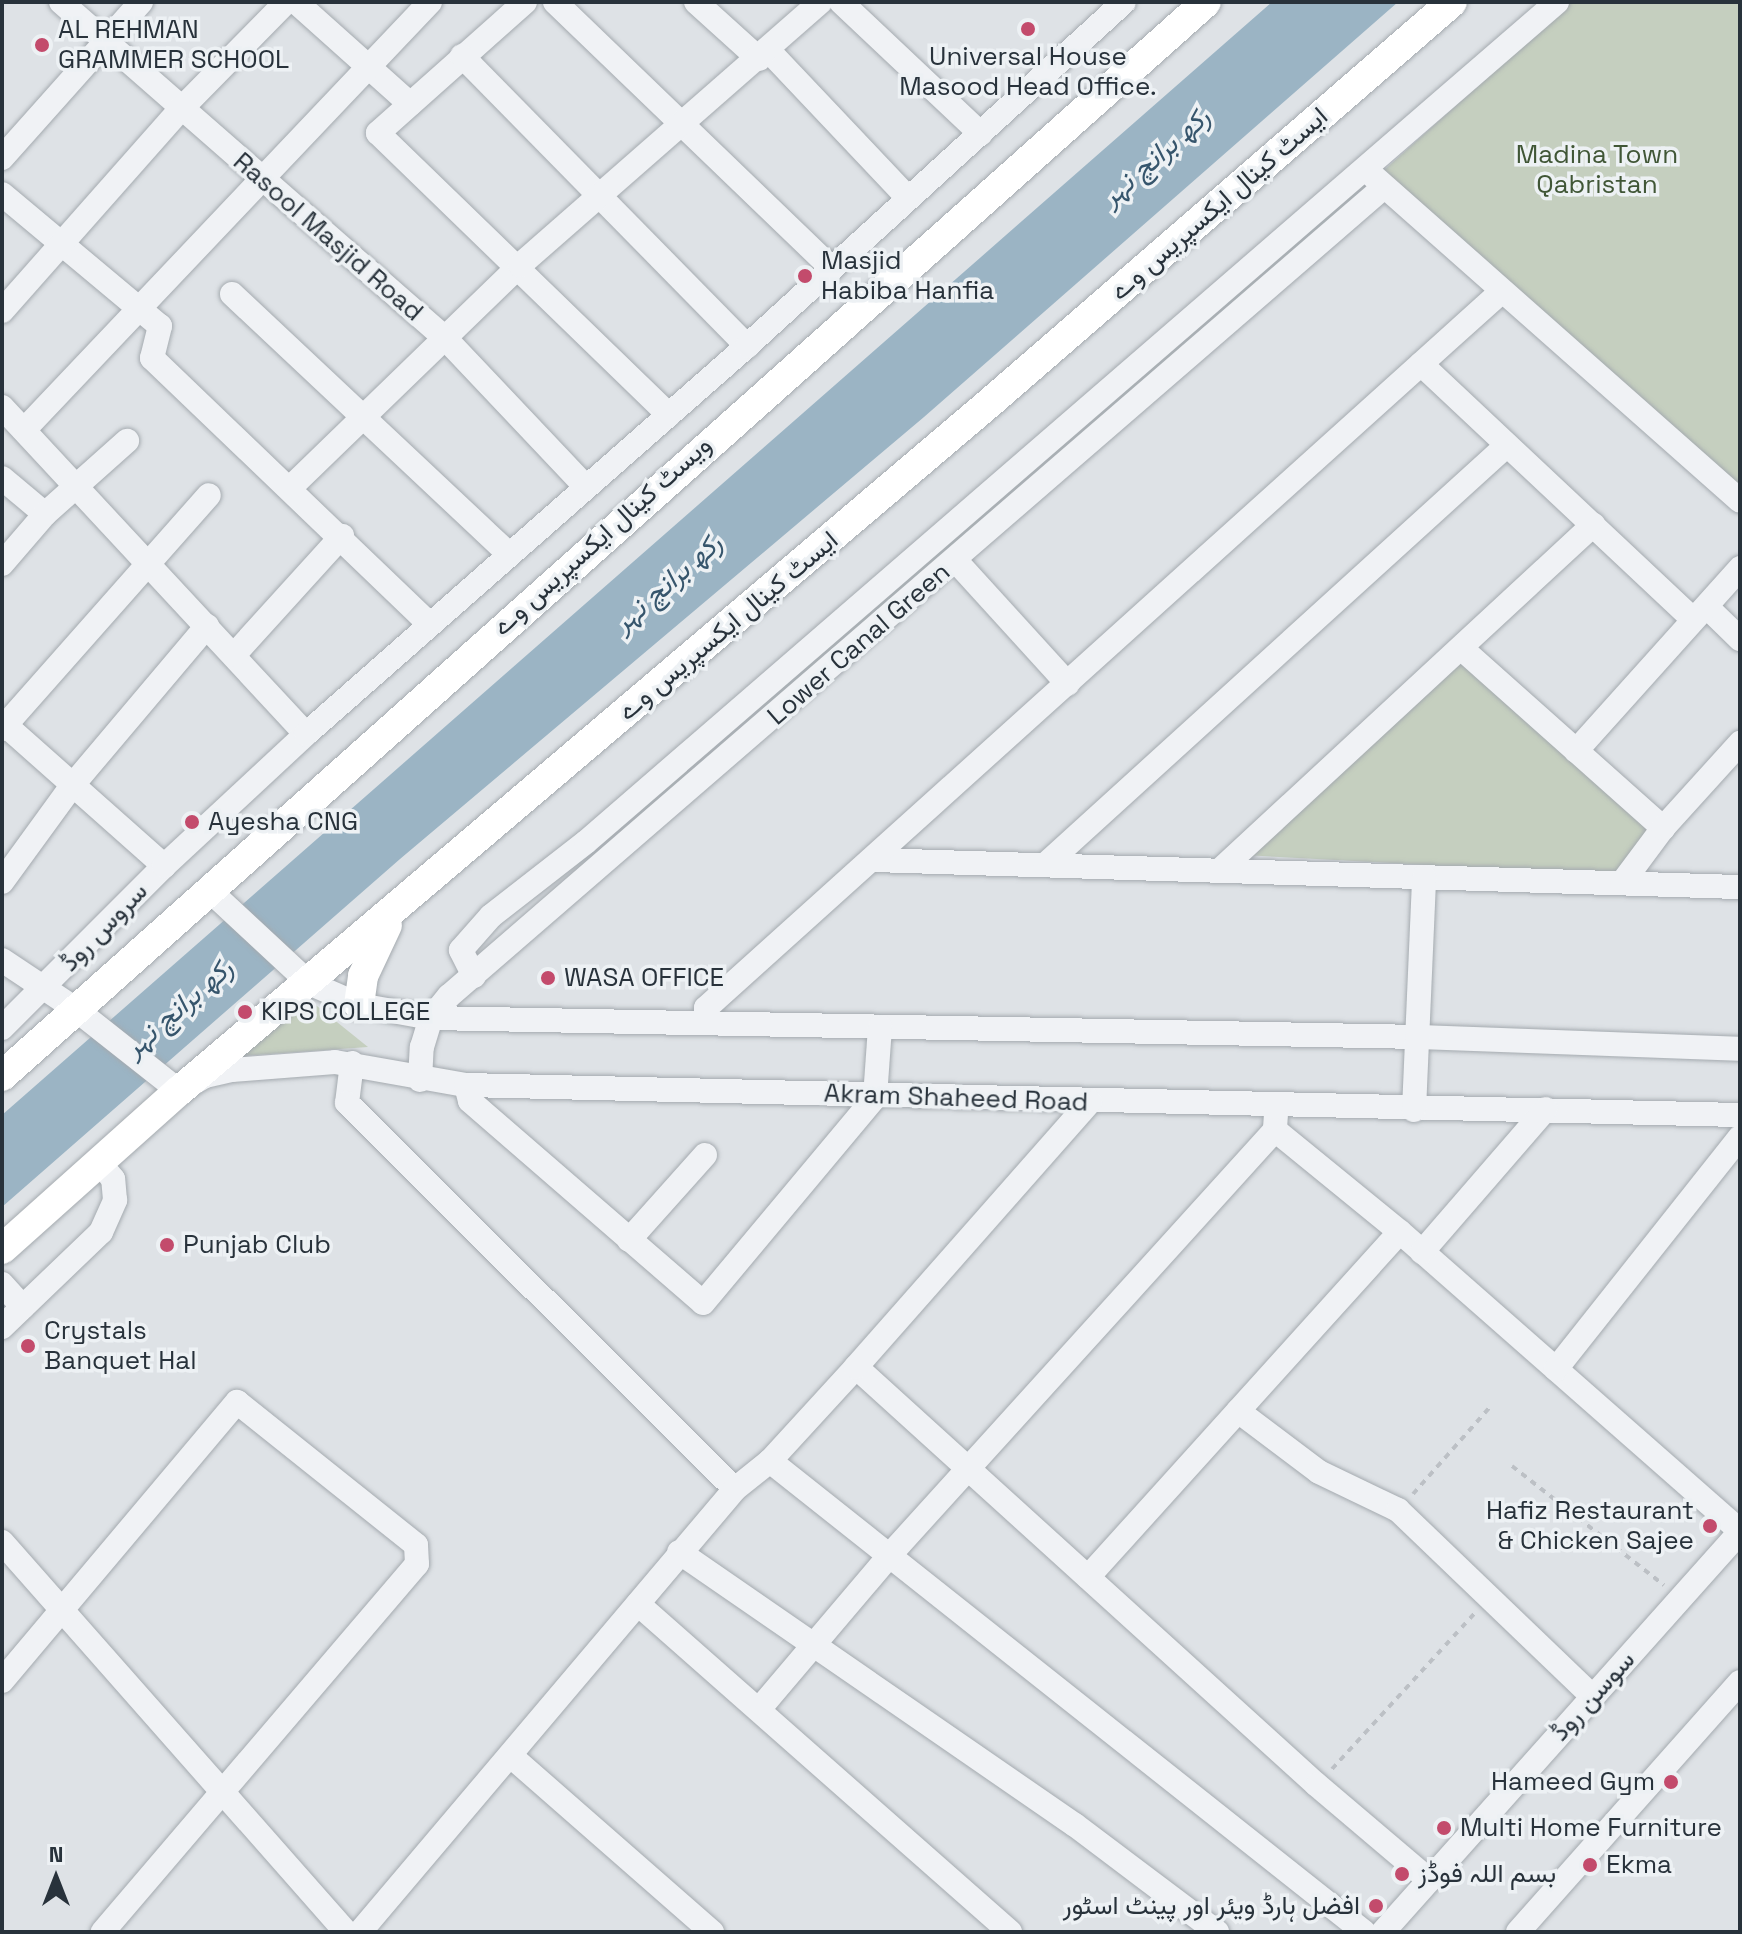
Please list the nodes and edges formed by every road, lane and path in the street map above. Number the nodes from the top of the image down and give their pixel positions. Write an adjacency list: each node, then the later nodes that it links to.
1 (61, 2): 15 (street, Rasool Masjid Road)
2 (141, 2): 15 (street)
3 (286, 2): 20 (street)
4 (296, 2): 18 (street)
5 (430, 2): 18 (street)
6 (525, 2): 17 (street)
7 (555, 2): 21 (street)
8 (696, 2): 16 (street)
9 (820, 2): 16 (street)
10 (841, 2): 22 (street)
11 (1124, 2): 22 (street, سروس روڈ)
12 (1206, 2): 82 (main road, ویسٹ کینال ایکسپریس وے)
13 (1452, 2): 77 (main road, ایسٹ کینال ایکسپریس وے)
14 (1557, 2): 24 (street)
15 (106, 40): 20 (street, Rasool Masjid Road); 23 (street)
16 (764, 55): 21 (street); 29 (street)
17 (462, 56): 19 (street); 28 (street)
18 (370, 68): 19 (street); 25 (street)
19 (410, 104): 31 (street)
20 (180, 110): 25 (street, Rasool Masjid Road); 30 (street)
21 (681, 127): 28 (street); 32 (street)
22 (981, 134): 29 (street, سروس روڈ)
23 (2, 158)
24 (1364, 168): 26 (street); 85 (street)
25 (265, 180): 35 (street); 37 (street, Rasool Masjid Road)
26 (1384, 187): 33 (street); 56 (street, Lower Canal Green)
27 (2, 194): 30 (street)
28 (601, 196): 31 (street); 38 (street)
29 (908, 198): 32 (street, سروس روڈ)
30 (61, 246): 35 (street); 36 (street)
31 (520, 265): 37 (street); 41 (street)
32 (831, 268): 38 (street, سروس روڈ)
33 (1502, 291): 39 (street); 51 (street)
34 (232, 294): 42 (street)
35 (140, 310): 43 (street); 48 (street)
36 (2, 311)
37 (445, 338): 42 (street); 47 (street, Rasool Masjid Road)
38 (747, 346): 41 (street, سروس روڈ)
39 (1421, 364): 45 (street); 66 (street)
40 (2, 407): 43 (street)
41 (669, 415): 47 (street, سروس روڈ)
42 (359, 419): 48 (street); 55 (street)
43 (24, 430): 49 (street)
44 (127, 441): 49 (street)
45 (1507, 445): 53 (street); 74 (street)
46 (2, 478): 52 (street)
47 (584, 485): 55 (street, سروس روڈ)
48 (291, 487): 54 (street)
49 (77, 488): 52 (street); 57 (street)
50 (209, 495): 57 (street)
51 (1740, 501)
52 (45, 514): 58 (street)
53 (1593, 525): 60 (street); 64 (street)
54 (342, 536): 61 (street); 65 (street)
55 (507, 552): 61 (street, سروس روڈ)
56 (956, 561): 66 (street); 85 (street, Lower Canal Green)
57 (145, 562): 62 (street); 67 (street)
58 (2, 564)
59 (1740, 568): 60 (street)
60 (1700, 613): 63 (street); 70 (street)
61 (429, 624): 68 (street, سروس روڈ)
62 (207, 626): 65 (street); 71 (street)
63 (1740, 639)
64 (1461, 648): 70 (street); 76 (street)
65 (234, 655): 68 (street)
66 (1068, 684): 73 (street)
67 (3, 725): 71 (street)
68 (306, 734): 75 (street, سروس روڈ)
69 (1740, 743): 72 (street)
70 (1576, 751): 72 (street)
71 (71, 787): 75 (street); 79 (street)
72 (1663, 828): 80 (street)
73 (874, 860): 74 (street); 90 (street)
74 (1045, 865): 76 (street)
75 (164, 866): 86 (street, سروس روڈ)
76 (1219, 871): 78 (street)
77 (439, 872): 84 (main road, ایسٹ کینال ایکسپریس وے); 87 (main road)
78 (1424, 877): 80 (street); 93 (street)
79 (2, 882)
80 (1622, 883): 81 (street)
81 (1740, 887)
82 (215, 896): 84 (street); 88 (main road, ویسٹ کینال ایکسپریس وے)
83 (2, 960): 86 (street)
84 (299, 975): 87 (street); 99 (main road, ایسٹ کینال ایکسپریس وے)
85 (474, 976): 89 (street, Lower Canal Green)
86 (45, 988): 88 (street); 92 (street, سروس روڈ)
87 (359, 1005): 89 (street)
88 (82, 1014): 96 (main road, ویسٹ کینال ایکسپریس وے); 99 (street)
89 (431, 1018): 90 (street); 97 (street)
90 (706, 1023): 91 (street)
91 (880, 1027): 93 (street); 100 (street)
92 (2, 1028)
93 (1418, 1037): 94 (street); 103 (street)
94 (1740, 1049)
95 (352, 1063): 97 (street, Akram Shaheed Road); 99 (street, Akram Shaheed Road); 123 (street)
96 (2, 1076)
97 (420, 1080): 98 (street, Akram Shaheed Road)
98 (466, 1085): 100 (street, Akram Shaheed Road); 110 (street)
99 (172, 1086): 108 (main road, ایسٹ کینال ایکسپریس وے)
100 (875, 1097): 101 (street, Akram Shaheed Road); 110 (street)
101 (1090, 1102): 105 (street, Akram Shaheed Road); 116 (street)
102 (1546, 1109): 103 (street, Akram Shaheed Road); 104 (street, Akram Shaheed Road); 112 (street)
103 (1414, 1110): 105 (street, Akram Shaheed Road)
104 (1740, 1115)
105 (1276, 1119): 109 (street); 122 (street)
106 (1740, 1137): 117 (street)
107 (705, 1155): 110 (street)
108 (98, 1161): 111 (main road, ایسٹ کینال ایکسپریس وے); 114 (street)
109 (1400, 1232): 112 (street); 119 (street)
110 (629, 1240)
111 (2, 1249)
112 (1422, 1252): 117 (street)
113 (2, 1284): 114 (street)
114 (23, 1307): 115 (street)
115 (2, 1327)
116 (856, 1367): 120 (street); 122 (street)
117 (1556, 1369): 125 (street)
118 (1489, 1408): 124 (path)
119 (1238, 1411): 124 (street); 129 (street)
120 (770, 1461): 123 (street); 128 (street)
121 (1512, 1466): 130 (path)
122 (970, 1470): 128 (street); 129 (street)
123 (735, 1489): 127 (street)
124 (1398, 1510): 131 (street)
125 (1740, 1532): 130 (street, سوسن روڈ)
126 (2, 1542): 133 (street)
127 (679, 1552): 132 (street); 134 (street)
128 (888, 1557): 134 (street); 149 (street)
129 (1088, 1577): 140 (street)
130 (1681, 1598): 136 (street, سوسن روڈ)
131 (1488, 1599): 136 (street); 140 (path)
132 (638, 1604): 138 (street); 139 (street)
133 (60, 1611): 135 (street); 141 (street); 141 (street)
134 (812, 1644): 138 (street); 148 (street)
135 (2, 1681)
136 (1593, 1697): 142 (street, سوسن روڈ)
137 (1735, 1700): 151 (street)
138 (761, 1707): 147 (street)
139 (512, 1757): 145 (street); 146 (street)
140 (1317, 1785): 142 (street)
141 (221, 1792): 143 (street); 144 (street)
142 (1429, 1880): 150 (street, سوسن روڈ)
143 (103, 1932)
144 (346, 1932)
145 (360, 1932)
146 (712, 1932)
147 (1010, 1932)
148 (1217, 1932)
149 (1364, 1932)
150 (1383, 1932)
151 (1518, 1932)

